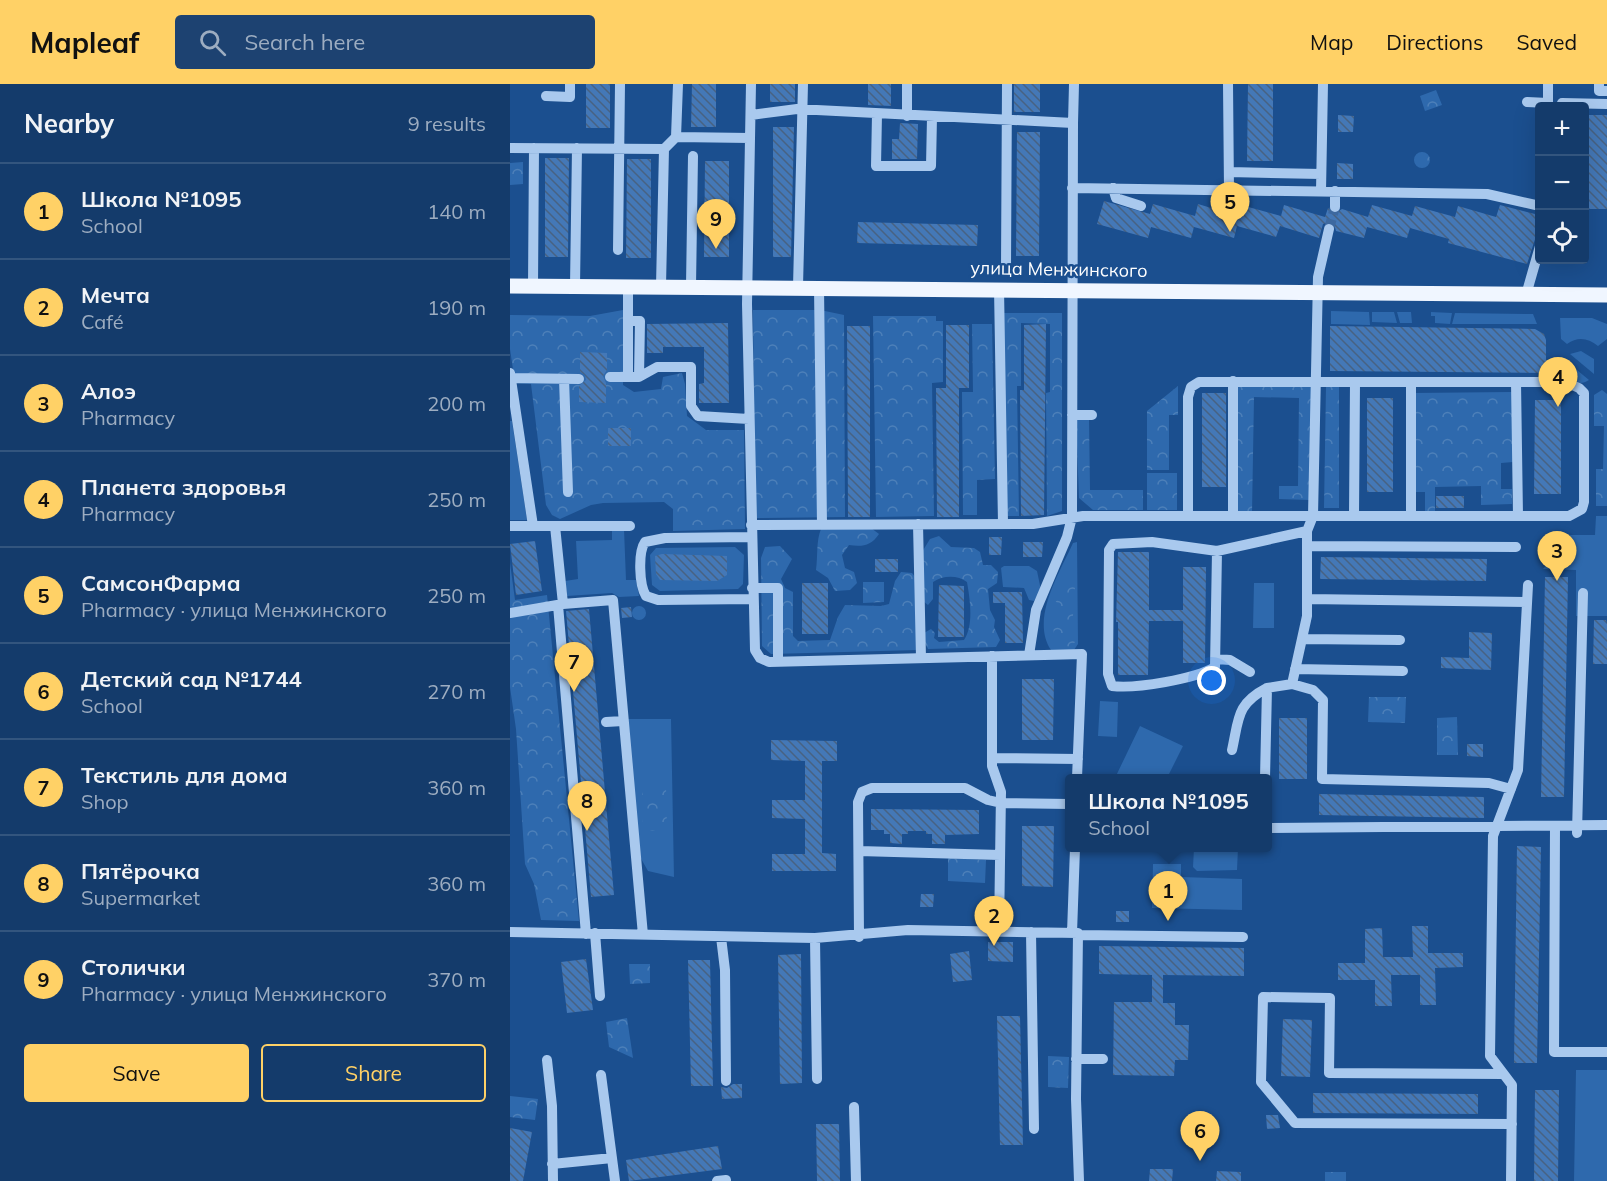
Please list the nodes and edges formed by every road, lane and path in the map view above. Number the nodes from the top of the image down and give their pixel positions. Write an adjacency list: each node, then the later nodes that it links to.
1 (570, 84): 14 (street)
2 (620, 84): 32 (street)
3 (678, 84): 27 (street)
4 (751, 84): 22 (street)
5 (803, 84): 20 (street)
6 (907, 84): 23 (street)
7 (1007, 84): 25 (street)
8 (1074, 84): 26 (street)
9 (1228, 84): 35 (street)
10 (1323, 84): 36 (street)
11 (1548, 84): 17 (street)
12 (1599, 84): 13 (street)
13 (1607, 91)
14 (546, 96)
15 (1527, 102): 16 (street)
16 (1535, 102)
17 (1548, 102)
18 (1589, 104): 19 (street)
19 (1607, 104)
20 (802, 110): 21 (street); 22 (street); 56 (street)
21 (877, 114): 23 (street); 24 (street)
22 (751, 115): 28 (street)
23 (907, 116): 24 (street)
24 (932, 117): 25 (street)
25 (1007, 121): 26 (street); 48 (street)
26 (1074, 123): 37 (street)
27 (676, 137): 28 (street); 33 (street)
28 (750, 138): 55 (street)
29 (510, 148): 30 (street)
30 (534, 148): 31 (street); 50 (street)
31 (577, 148): 32 (street); 51 (street)
32 (620, 149): 33 (street); 46 (street)
33 (664, 149): 53 (street)
34 (693, 156): 54 (street)
35 (1229, 172): 36 (street); 39 (street)
36 (1322, 174): 40 (street)
37 (1072, 188): 38 (street); 59 (street)
38 (1113, 188): 39 (street); 43 (street)
39 (1229, 189): 40 (street)
40 (1321, 191): 41 (street)
41 (1335, 191): 42 (street); 44 (street)
42 (1535, 205)
43 (1141, 206)
44 (1335, 207)
45 (1329, 229): 61 (street)
46 (618, 250)
47 (1535, 261): 62 (street)
48 (1006, 268)
49 (510, 286): 50 (main road, улица Менжинского)
50 (533, 286): 51 (main road, улица Менжинского)
51 (575, 286): 52 (main road, улица Менжинского)
52 (628, 286): 53 (main road, улица Менжинского); 67 (street)
53 (661, 286): 54 (main road, улица Менжинского)
54 (691, 286): 55 (main road, улица Менжинского)
55 (747, 287): 56 (main road, улица Менжинского); 78 (street)
56 (798, 287): 57 (main road, улица Менжинского)
57 (819, 287): 58 (main road, улица Менжинского); 90 (street)
58 (999, 288): 59 (main road, улица Менжинского); 88 (street)
59 (1071, 289): 61 (main road, улица Менжинского); 76 (street)
60 (1607, 291): 63 (main road)
61 (1317, 293): 62 (main road, улица Менжинского); 72 (street)
62 (1526, 295): 63 (main road, улица Менжинского)
63 (1591, 295): 64 (main road, улица Менжинского)
64 (1607, 295)
65 (510, 373): 68 (street)
66 (610, 377): 67 (street)
67 (634, 377): 78 (street)
68 (511, 378): 69 (street); 92 (street)
69 (564, 379): 70 (street); 79 (street)
70 (579, 379)
71 (1233, 381): 72 (street); 80 (street); 81 (street)
72 (1315, 381): 73 (street); 83 (street)
73 (1355, 382): 74 (street); 84 (street)
74 (1411, 382): 75 (street); 82 (street)
75 (1516, 382): 85 (street); 85 (street)
76 (1072, 415): 77 (street); 86 (street)
77 (1092, 415)
78 (749, 419): 89 (street)
79 (568, 492)
80 (1188, 515): 81 (street); 86 (street)
81 (1233, 515): 83 (street)
82 (1411, 515): 84 (street); 85 (street)
83 (1313, 516): 84 (street); 95 (street)
84 (1354, 516)
85 (1518, 516)
86 (1072, 517): 88 (street); 109 (street)
87 (918, 524): 88 (street); 90 (street); 111 (street)
88 (1003, 524)
89 (751, 525): 90 (street); 96 (street)
90 (822, 525)
91 (510, 526): 92 (street)
92 (533, 526): 93 (street)
93 (555, 526): 94 (street); 105 (street)
94 (630, 526)
95 (1307, 531): 97 (street); 99 (street)
96 (751, 537): 101 (street); 101 (street)
97 (1307, 546): 98 (street); 103 (street)
98 (1516, 547)
99 (1217, 551): 112 (street); 112 (street)
100 (1528, 585): 104 (street)
101 (753, 593): 113 (street); 113 (street)
102 (1583, 593): 133 (street)
103 (1307, 599): 104 (street); 107 (street)
104 (1526, 602): 126 (street)
105 (561, 604): 106 (street); 119 (street); 140 (street)
106 (510, 614)
107 (1302, 639): 108 (street); 114 (street)
108 (1400, 640)
109 (1029, 655): 110 (street); 123 (street)
110 (992, 657): 111 (street); 122 (street)
111 (921, 658): 113 (street)
112 (1216, 659): 116 (street)
113 (778, 662)
114 (1295, 669): 115 (street); 117 (street)
115 (1403, 671)
116 (1250, 672)
117 (1292, 684): 118 (street); 126 (street)
118 (1267, 688): 121 (street); 125 (street)
119 (623, 721): 120 (street); 142 (street)
120 (606, 722)
121 (1232, 750)
122 (992, 758): 123 (street); 127 (street)
123 (1078, 759): 124 (street)
124 (1077, 774)
125 (1265, 774)
126 (1511, 789): 130 (street)
127 (1001, 803): 128 (street); 134 (street); 136 (street)
128 (1065, 804)
129 (1607, 825): 133 (street)
130 (1497, 826): 131 (street); 132 (street); 152 (street)
131 (1555, 826): 133 (street); 148 (street)
132 (1272, 828)
133 (1577, 829)
134 (859, 851): 136 (street); 144 (street)
135 (1075, 852): 141 (street)
136 (1000, 855): 138 (street)
137 (510, 932): 140 (street)
138 (999, 932): 139 (street); 144 (street)
139 (1031, 932): 141 (street); 158 (street)
140 (591, 934): 142 (street); 147 (street)
141 (1075, 934): 146 (street); 149 (street)
142 (643, 935): 143 (street)
143 (721, 937): 145 (street); 155 (street)
144 (859, 937): 145 (street)
145 (815, 938): 154 (street)
146 (1244, 938)
147 (600, 996)
148 (1607, 1052)
149 (1076, 1059): 150 (street); 164 (street)
150 (1103, 1059)
151 (547, 1060): 160 (street)
152 (1503, 1074): 157 (street); 157 (street)
153 (601, 1075): 159 (street)
154 (817, 1079)
155 (726, 1080)
156 (854, 1107): 163 (street)
157 (1512, 1124): 165 (street)
158 (1034, 1129)
159 (612, 1158): 160 (street); 162 (street)
160 (552, 1164): 161 (street)
161 (554, 1181)
162 (615, 1181)
163 (856, 1181)
164 (1079, 1181)
165 (1511, 1181)

